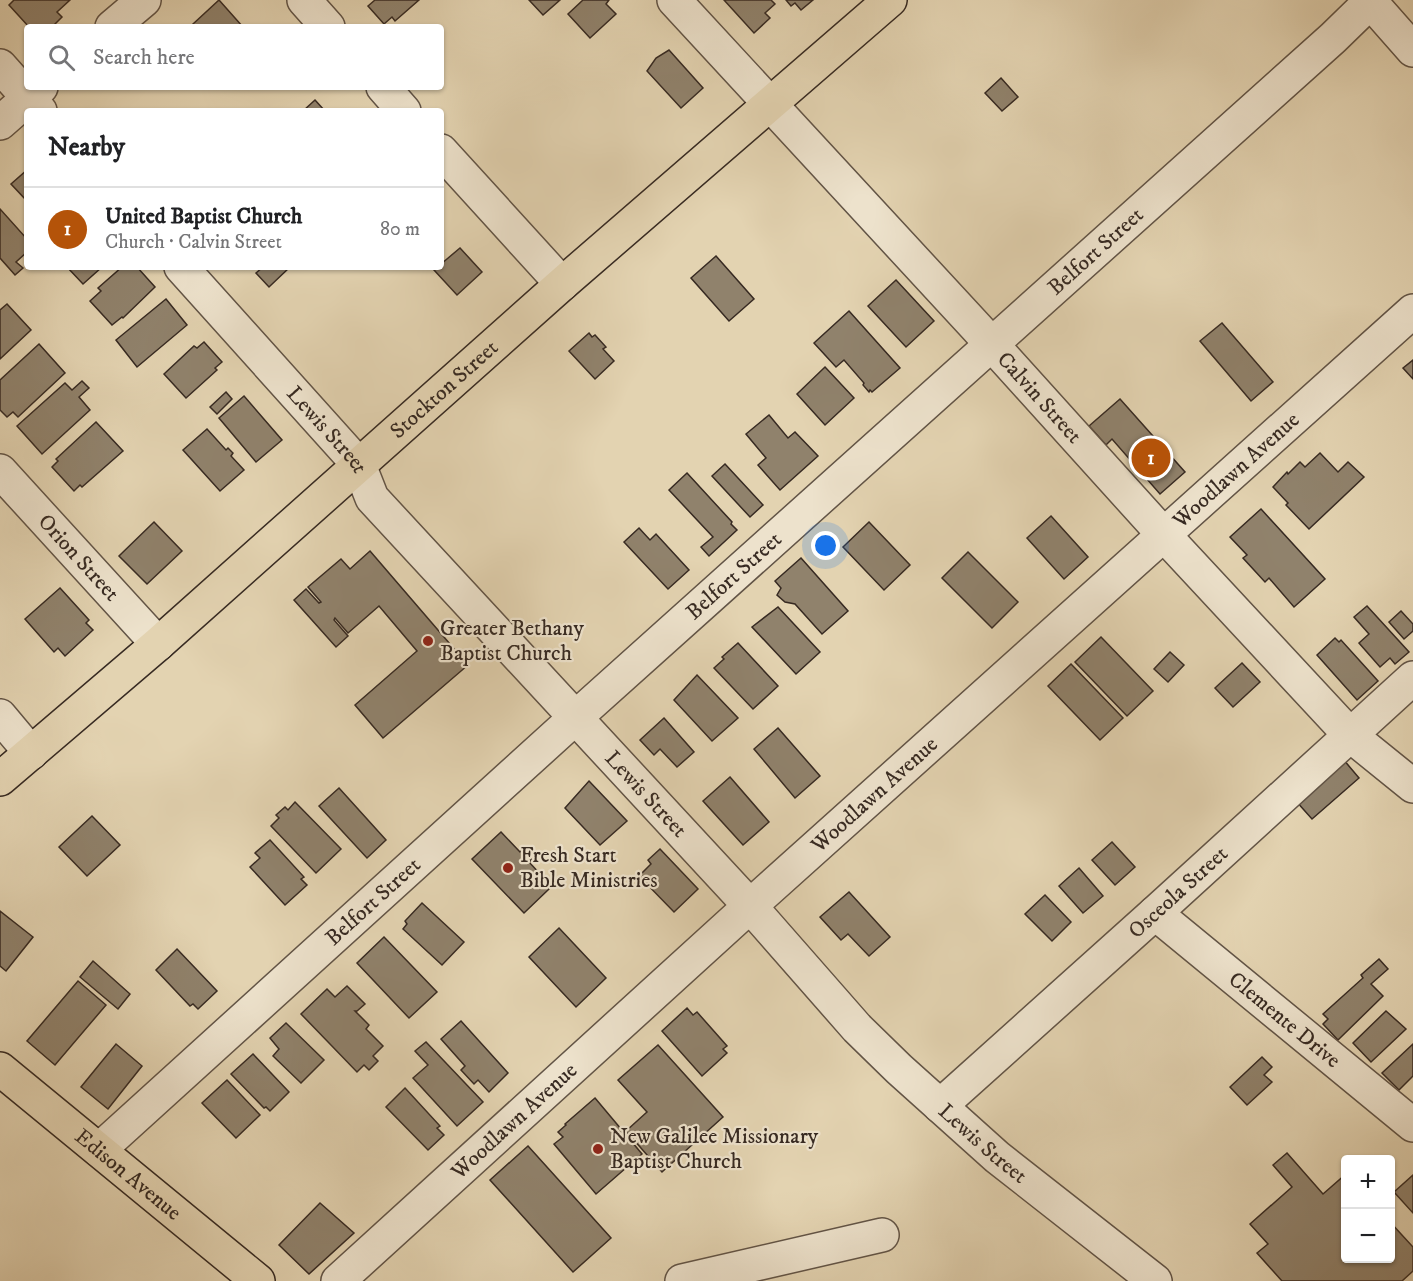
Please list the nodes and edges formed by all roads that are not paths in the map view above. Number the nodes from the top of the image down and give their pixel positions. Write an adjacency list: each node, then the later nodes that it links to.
1 (144, 0): 6 (street)
2 (304, 0): 7 (street)
3 (674, 0): 13 (street, Calvin Street)
4 (890, 0): 13 (main road, Stockton Street)
5 (1369, 1): 8 (street); 20 (street, Belfort Street)
6 (116, 24)
7 (325, 24)
8 (1413, 50)
9 (0, 66): 10 (street)
10 (24, 87)
11 (386, 90): 14 (street)
12 (37, 99): 15 (street)
13 (770, 104): 18 (main road, Stockton Street); 20 (street, Calvin Street)
14 (402, 108)
15 (0, 123)
16 (444, 154): 18 (street)
17 (184, 270): 21 (street, Lewis Street)
18 (562, 284): 21 (main road, Stockton Street)
19 (1413, 311): 23 (street, Woodlawn Avenue)
20 (990, 344): 23 (street, Calvin Street); 27 (street, Belfort Street)
21 (359, 465): 24 (main road, Stockton Street); 27 (street, Lewis Street)
22 (0, 471): 24 (street, Orion Street)
23 (1164, 535): 28 (street, Calvin Street); 32 (street, Woodlawn Avenue)
24 (158, 644): 29 (main road, Stockton Street)
25 (1413, 678): 28 (street, Osceola Street)
26 (0, 716): 29 (street)
27 (575, 718): 32 (street, Lewis Street); 37 (street, Belfort Street)
28 (1350, 735): 31 (street, Calvin Street); 33 (street, Osceola Street)
29 (32, 753): 30 (main road, Stockton Street)
30 (0, 779)
31 (1413, 786)
32 (750, 906): 35 (street, Lewis Street); 40 (street, Woodlawn Avenue)
33 (1155, 913): 35 (street, Osceola Street); 36 (street, Clemente Drive)
34 (0, 1069): 37 (main road, Edison Avenue)
35 (940, 1106): 42 (street, Lewis Street)
36 (1413, 1125)
37 (99, 1150): 39 (main road, Edison Avenue)
38 (882, 1235): 41 (street)
39 (258, 1281)
40 (338, 1281)
41 (682, 1281)
42 (1155, 1281)

